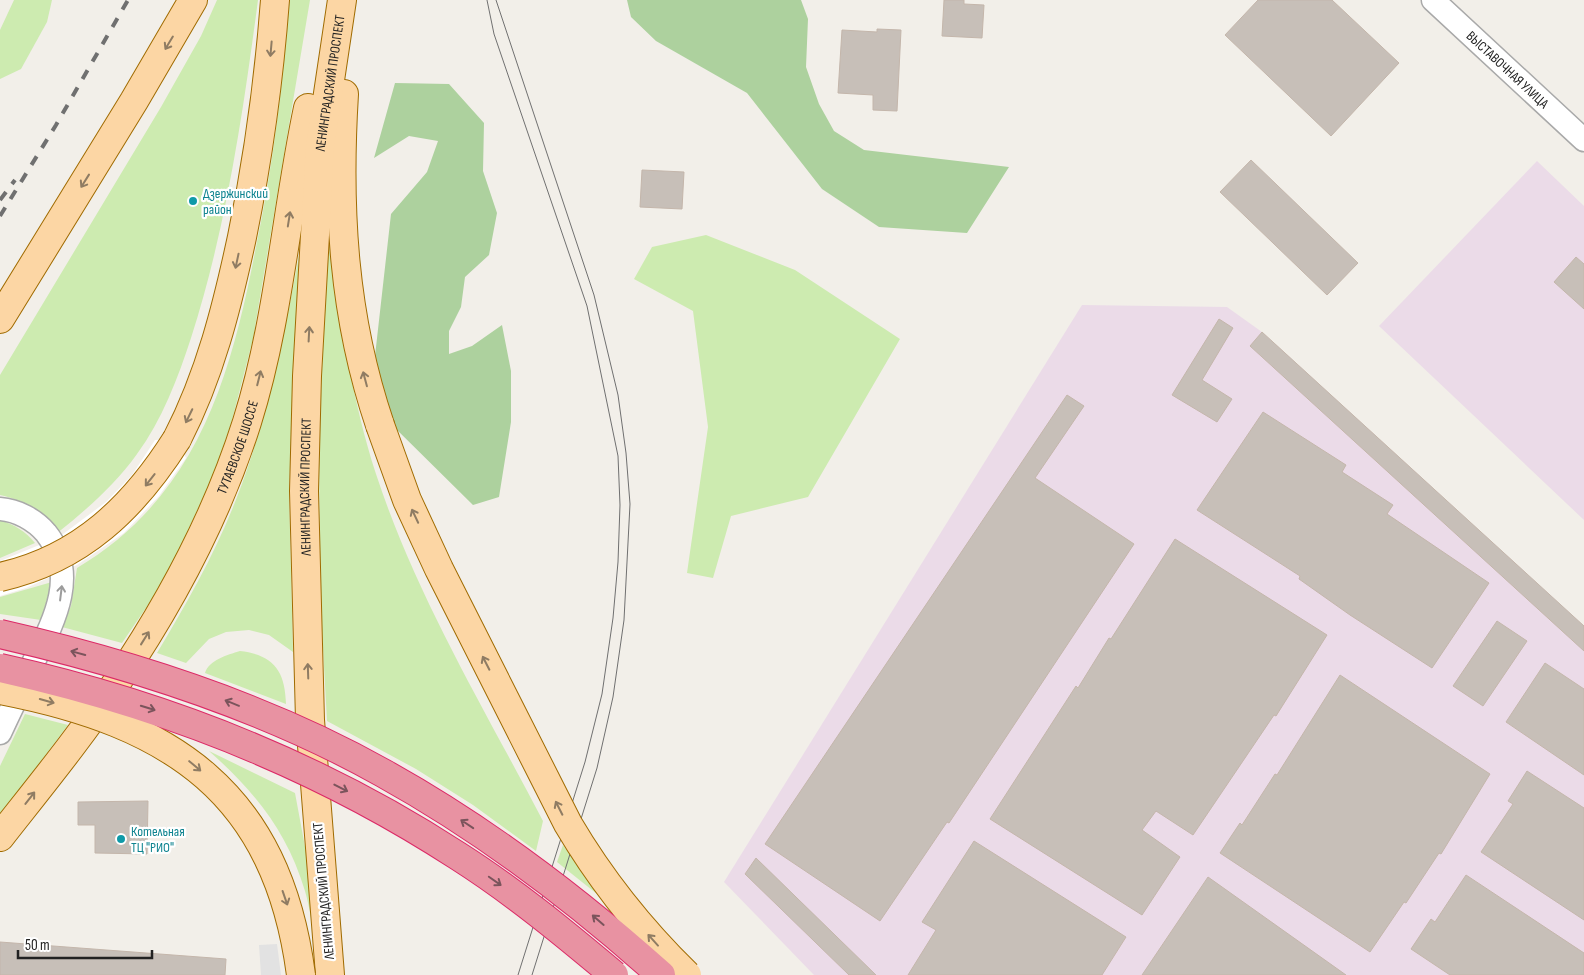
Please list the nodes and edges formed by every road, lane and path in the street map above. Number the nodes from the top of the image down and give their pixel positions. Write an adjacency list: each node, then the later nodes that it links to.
1 (193, 0): 8 (main road, one-way to 8)
2 (275, 0): 10 (main road, one-way to 10, bridge)
3 (333, 0): 15 (main road, ТУТАЕВСКОЕ ШОССЕ, one-way to 3)
4 (342, 0): 17 (main road, ЛЕНИНГРАДСКИЙ ПРОСПЕКТ, one-way to 4)
5 (349, 0): 20 (main road, one-way to 5, bridge)
6 (1433, 0): 7 (street, ВЫСТАВОЧНАЯ УЛИЦА)
7 (1584, 140)
8 (0, 319)
9 (0, 509): 14 (street, one-way to 9)
10 (0, 577)
11 (0, 634): 19 (highway, one-way to 11, bridge)
12 (0, 668): 18 (highway, one-way to 18, bridge)
13 (0, 690): 16 (main road, one-way to 16, bridge)
14 (0, 734)
15 (0, 837)
16 (302, 975)
17 (330, 975)
18 (614, 975)
19 (661, 975)
20 (687, 975)

